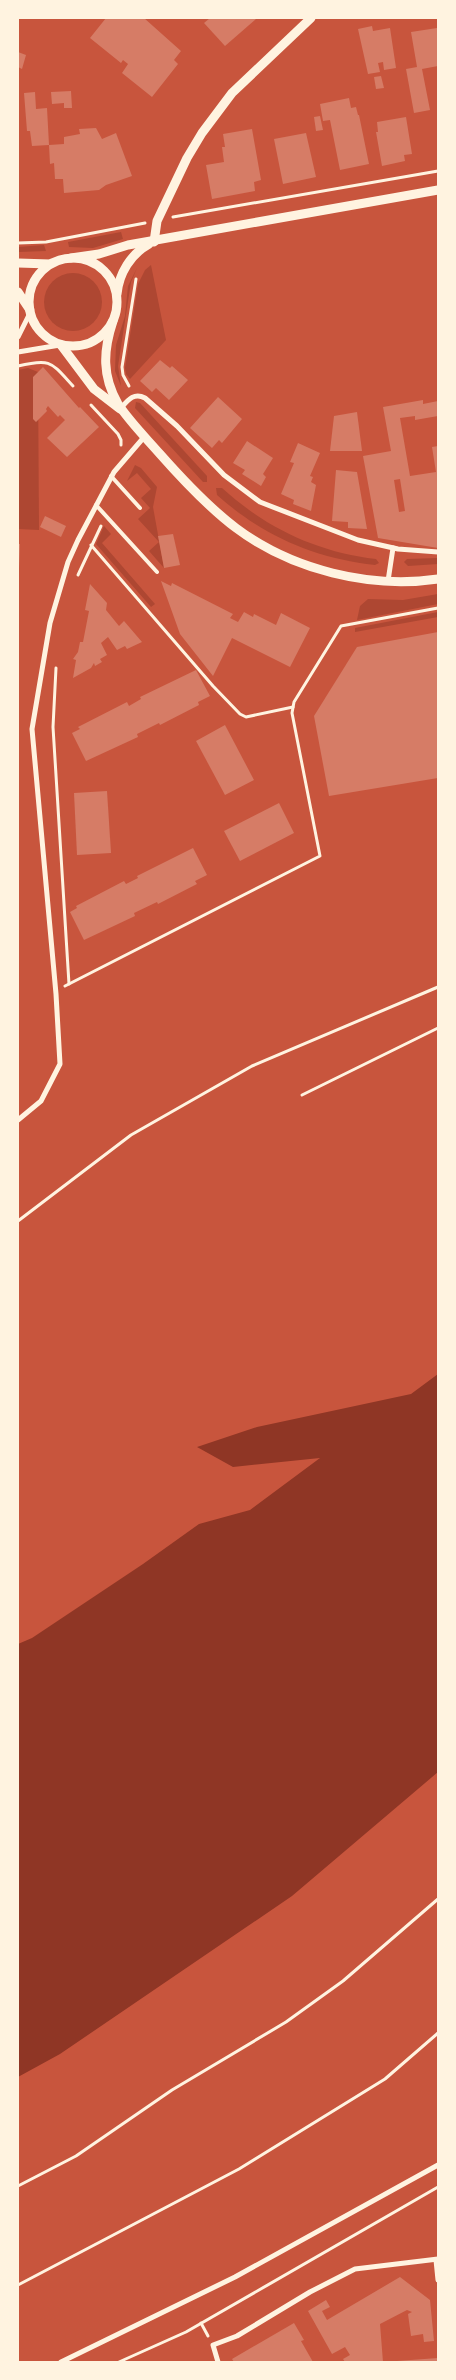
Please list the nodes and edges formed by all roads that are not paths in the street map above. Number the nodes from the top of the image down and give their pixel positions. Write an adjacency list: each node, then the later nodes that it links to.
1 (312, 18): 3 (street)
2 (438, 190): 3 (street)
3 (154, 242): 4 (street); 8 (street)
4 (71, 258): 6 (street); 8 (street)
5 (18, 263): 6 (street)
6 (52, 264): 9 (street)
7 (18, 292): 9 (street)
8 (117, 297): 10 (street)
9 (30, 312): 11 (street); 12 (street)
10 (113, 320): 12 (street); 14 (street)
11 (18, 337)
12 (61, 345): 13 (street); 14 (street)
13 (18, 352)
14 (122, 410): 15 (street); 19 (street)
15 (145, 436): 16 (street); 23 (street)
16 (111, 476): 17 (street); 18 (lane)
17 (96, 505): 21 (lane); 24 (street)
18 (140, 508)
19 (393, 548): 20 (street); 23 (street)
20 (438, 552)
21 (157, 572)
22 (438, 579): 23 (street)
23 (388, 581)
24 (18, 1120)
25 (438, 2165): 28 (street)
26 (437, 2260): 27 (street); 29 (street)
27 (438, 2280)
28 (61, 2362)
29 (218, 2362)

